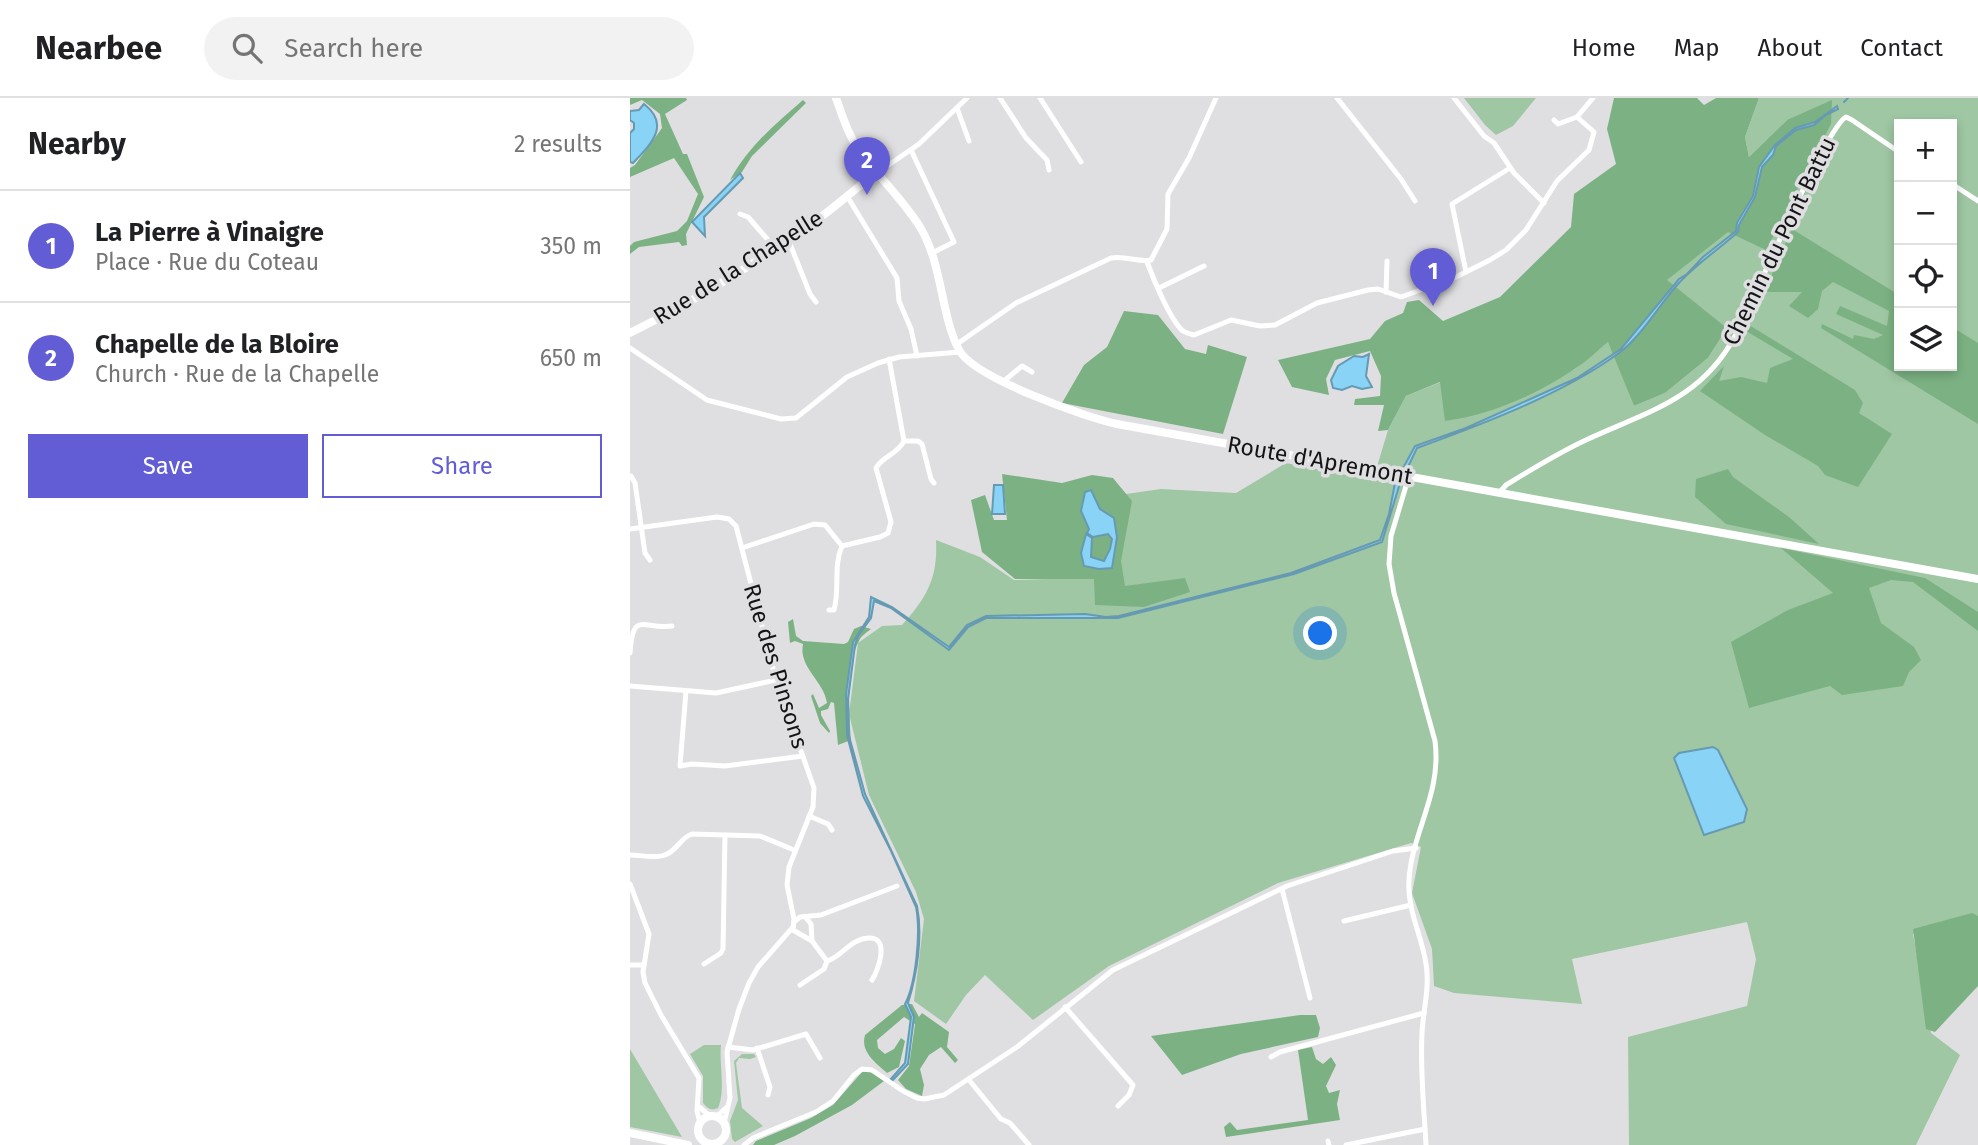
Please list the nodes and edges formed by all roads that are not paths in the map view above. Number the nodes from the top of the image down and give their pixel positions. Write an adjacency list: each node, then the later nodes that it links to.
1 (836, 98): 18 (street)
2 (967, 98): 9 (street)
3 (1000, 98): 17 (street)
4 (1040, 98): 15 (street)
5 (1216, 98): 28 (street)
6 (1336, 98): 21 (street)
7 (1454, 98): 16 (street)
8 (1593, 98): 10 (street)
9 (957, 108): 12 (street); 14 (street)
10 (1577, 117): 11 (street); 23 (street)
11 (1554, 120)
12 (969, 141)
13 (1894, 149): 46 (street, Chemin du Pont Battu)
14 (911, 150): 18 (street); 27 (street)
15 (1081, 162)
16 (1510, 168): 23 (street); 31 (street)
17 (1049, 170)
18 (877, 173): 20 (street, Rue de la Chapelle); 27 (street)
19 (1957, 187): 22 (street)
20 (847, 196): 25 (street, Rue de la Chapelle); 38 (street)
21 (1415, 201)
22 (1978, 201)
23 (1544, 203): 31 (street)
24 (740, 214): 26 (street)
25 (788, 239): 26 (street, Rue de la Chapelle); 34 (street)
26 (775, 248): 35 (street, Rue de la Chapelle)
27 (932, 253): 37 (street)
28 (1147, 261): 32 (street); 37 (street)
29 (1387, 261): 33 (street)
30 (1204, 266): 32 (street)
31 (1466, 272): 33 (street)
32 (1159, 288): 33 (street)
33 (1386, 292)
34 (816, 302)
35 (630, 333)
36 (630, 348): 39 (street)
37 (959, 348): 38 (street); 41 (street, Route d'Apremont)
38 (917, 356): 39 (street)
39 (890, 359): 42 (street)
40 (1032, 372): 41 (street)
41 (1004, 381): 44 (street, Route d'Apremont)
42 (904, 441): 45 (street); 49 (street)
43 (631, 476): 47 (street)
44 (1409, 476): 46 (street, Route d'Apremont); 64 (street)
45 (934, 483)
46 (1499, 493): 52 (street, Route d'Apremont)
47 (642, 527): 48 (street, Rue des Pinsons); 50 (street, Rue des Pinsons); 51 (street)
48 (630, 529)
49 (842, 546): 50 (street); 53 (street)
50 (742, 548): 57 (street, Rue des Pinsons)
51 (650, 560)
52 (1978, 579)
53 (829, 610)
54 (672, 626): 55 (street)
55 (631, 631): 56 (street)
56 (630, 653)
57 (776, 680): 59 (street); 60 (street, Rue des Pinsons)
58 (630, 686): 59 (street)
59 (686, 691): 60 (street)
60 (803, 756): 61 (street, Rue des Pinsons)
61 (809, 816): 62 (street); 65 (street, Rue des Pinsons)
62 (832, 830)
63 (725, 835): 65 (street); 66 (street); 82 (street)
64 (1416, 848): 69 (street); 70 (street)
65 (794, 850): 71 (street, Rue des Pinsons)
66 (630, 855)
67 (630, 884): 84 (street)
68 (897, 886): 72 (street)
69 (1282, 888): 87 (street); 88 (street)
70 (1411, 905): 74 (street); 89 (street)
71 (793, 911): 73 (street); 76 (street, Rue des Pinsons)
72 (821, 915): 73 (street); 75 (street)
73 (803, 917): 75 (street); 76 (street)
74 (1344, 921)
75 (811, 924): 77 (street)
76 (793, 925): 78 (street); 79 (street)
77 (810, 931): 78 (street); 80 (street)
78 (800, 935): 79 (street); 80 (street)
79 (784, 939): 90 (street)
80 (812, 941): 81 (street)
81 (827, 961): 85 (street); 86 (street)
82 (705, 964)
83 (630, 965): 84 (street)
84 (644, 965): 96 (street)
85 (872, 980)
86 (800, 985)
87 (1310, 998)
88 (1065, 1007): 94 (street); 97 (street)
89 (1424, 1013): 92 (street); 102 (street)
90 (728, 1047): 91 (street); 98 (street)
91 (757, 1048): 93 (street); 95 (street)
92 (1271, 1057)
93 (820, 1058)
94 (969, 1080): 109 (street); 110 (street)
95 (768, 1096)
96 (698, 1106): 99 (street); 101 (street)
97 (1118, 1106)
98 (727, 1107): 99 (street); 100 (street)
99 (713, 1117): 100 (street); 101 (street)
100 (724, 1124): 104 (street)
101 (699, 1127): 105 (street); 106 (street)
102 (1425, 1129): 111 (street); 112 (street)
103 (630, 1133): 105 (street)
104 (725, 1134): 107 (street); 108 (street)
105 (687, 1144)
106 (702, 1144): 107 (street)
107 (719, 1144)
108 (731, 1145)
109 (744, 1145)
110 (1029, 1145)
111 (1346, 1145)
112 (1426, 1145)

